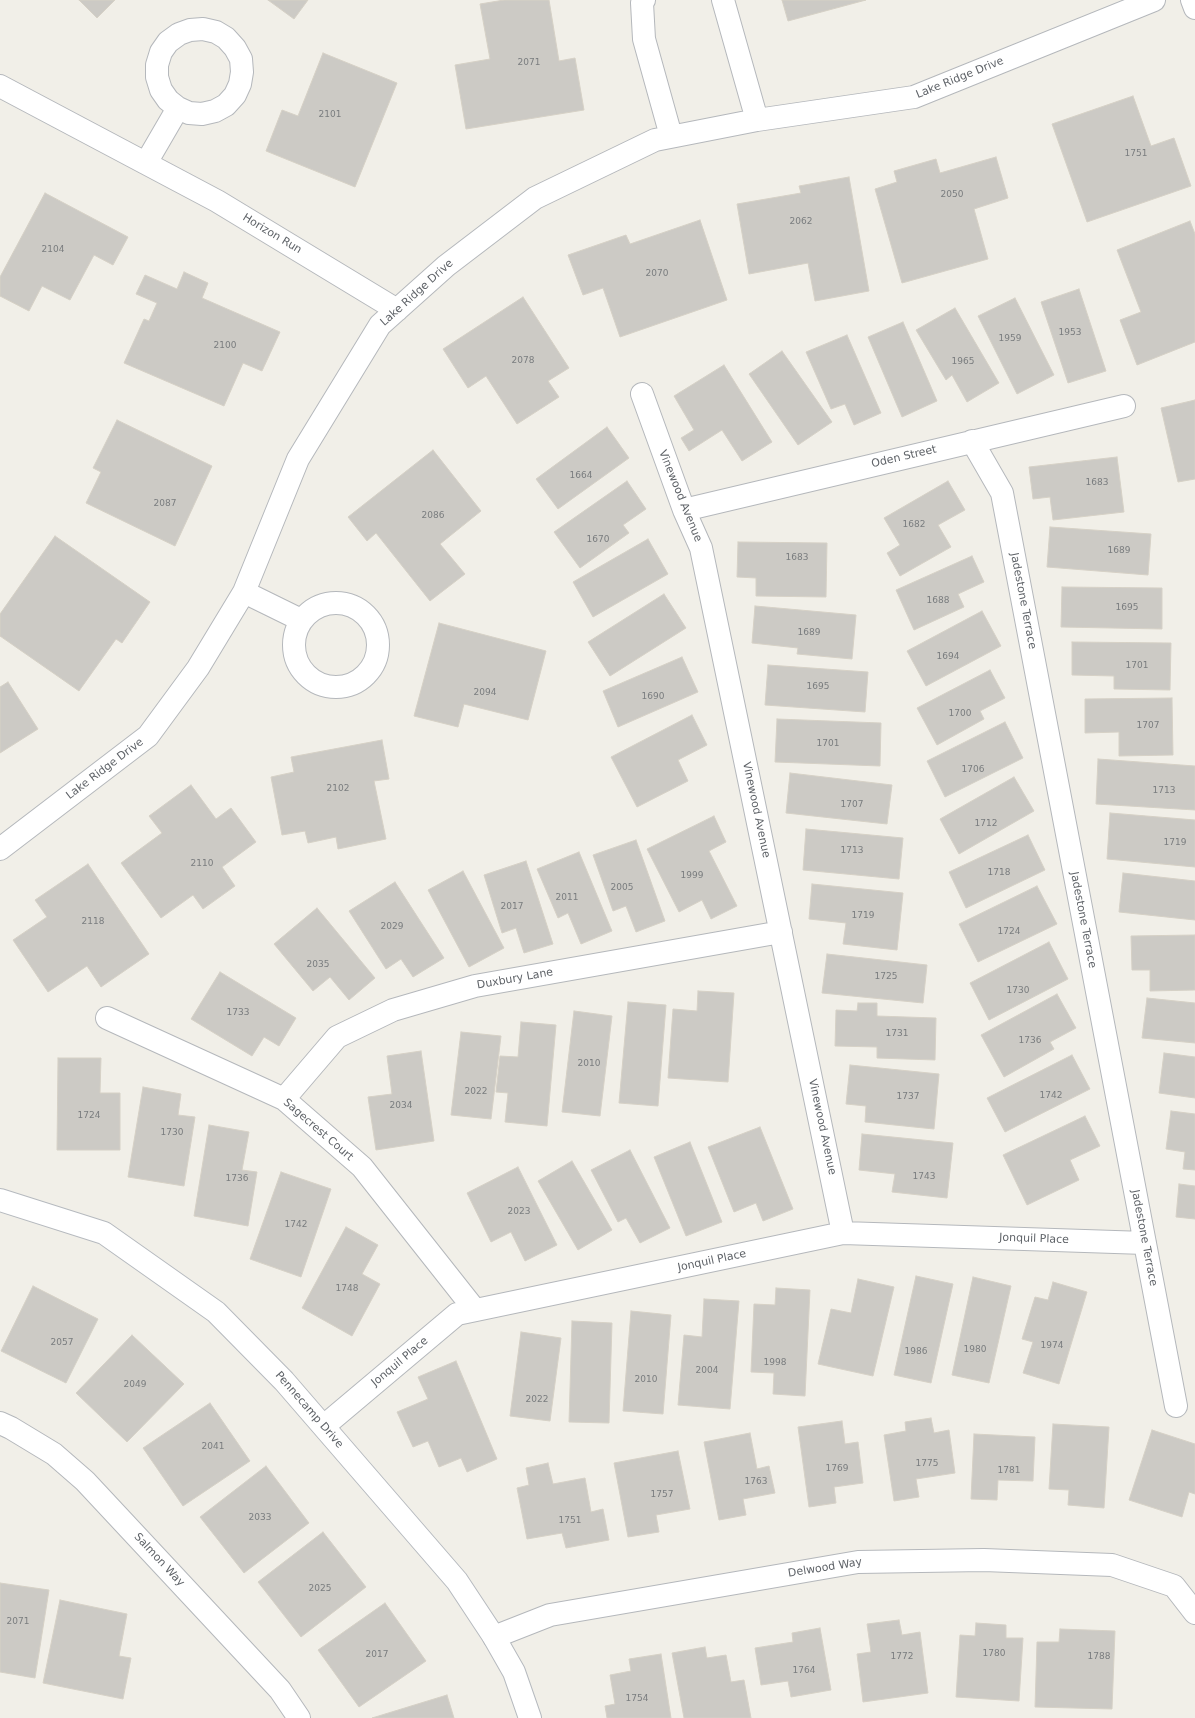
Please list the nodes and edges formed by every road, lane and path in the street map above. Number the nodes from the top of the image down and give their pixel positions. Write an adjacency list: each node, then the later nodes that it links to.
1 (644, 0): 9 (street)
2 (723, 0): 8 (street)
3 (1154, 0): 8 (street, Lake Ridge Drive)
4 (1192, 0): 5 (street)
5 (1195, 8)
6 (0, 86): 10 (street, Horizon Run)
7 (178, 108): 10 (street)
8 (757, 120): 9 (street, Lake Ridge Drive)
9 (672, 136): 11 (street, Lake Ridge Drive)
10 (146, 163): 11 (street, Horizon Run)
11 (397, 310): 16 (street, Lake Ridge Drive)
12 (642, 394): 15 (street, Vinewood Avenue)
13 (1124, 406): 14 (street, Oden Street)
14 (972, 441): 15 (street, Oden Street); 24 (street, Jadestone Terrace)
15 (684, 510): 19 (street, Vinewood Avenue)
16 (244, 592): 17 (street); 18 (street, Lake Ridge Drive)
17 (301, 620)
18 (0, 849)
19 (781, 932): 21 (street, Duxbury Lane); 23 (street, Vinewood Avenue)
20 (107, 1018): 21 (street, Sagecrest Court)
21 (284, 1099): 25 (street, Sagecrest Court)
22 (0, 1200): 28 (street, Pennecamp Drive)
23 (844, 1233): 24 (street, Jonquil Place); 25 (street, Jonquil Place)
24 (1145, 1242): 26 (street, Jadestone Terrace)
25 (475, 1310): 28 (street, Jonquil Place)
26 (1176, 1406)
27 (0, 1423): 31 (street, Salmon Way)
28 (324, 1426): 30 (street, Pennecamp Drive)
29 (1195, 1613): 30 (street, Delwood Way)
30 (494, 1638): 32 (street, Pennecamp Drive)
31 (299, 1718)
32 (530, 1718)

